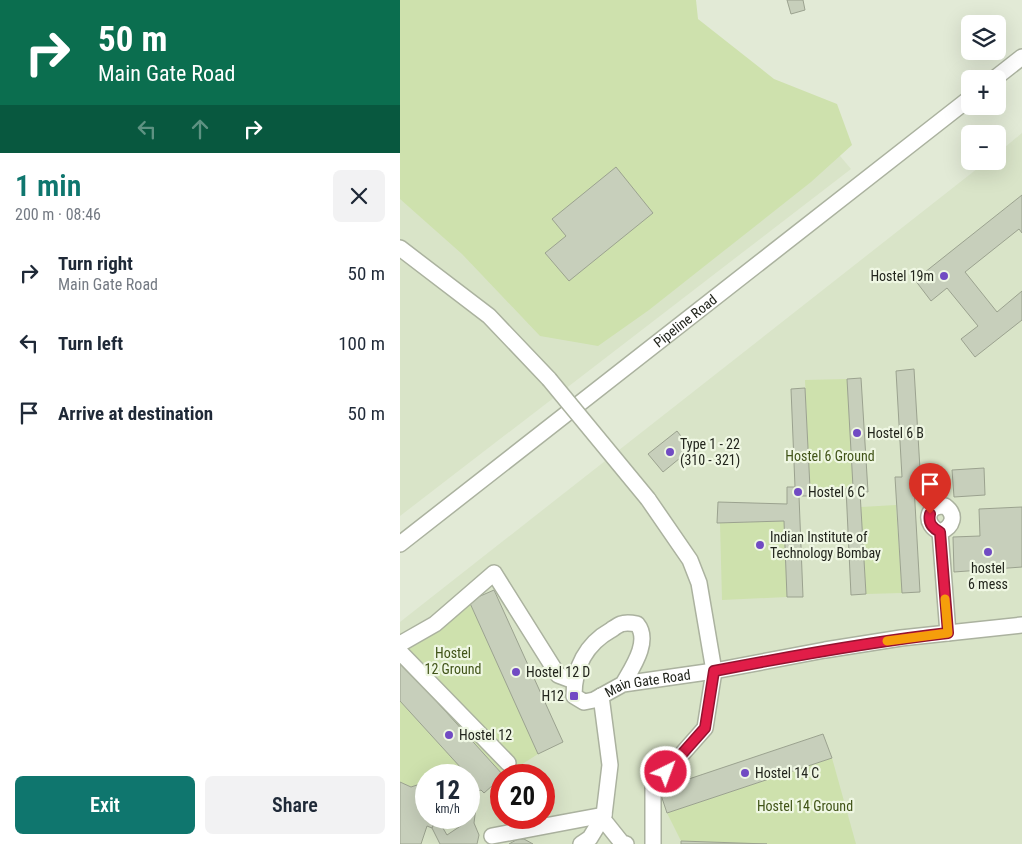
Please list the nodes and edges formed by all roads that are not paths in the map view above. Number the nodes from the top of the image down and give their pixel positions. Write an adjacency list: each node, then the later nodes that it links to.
1 (1022, 57): 2 (lane)
2 (1005, 70)
3 (961, 105): 6 (lane, Pipeline Road)
4 (400, 248): 11 (lane, bridge)
5 (940, 532): 8 (lane)
6 (400, 544)
7 (1022, 625): 8 (lane, Main Gate Road)
8 (948, 633): 11 (lane, Main Gate Road)
9 (400, 644): 13 (lane)
10 (400, 652): 15 (lane)
11 (714, 671): 12 (lane, Main Gate Road); 20 (lane)
12 (622, 684): 13 (lane); 14 (lane, Main Gate Road)
13 (574, 689): 14 (lane, Main Gate Road)
14 (601, 696): 16 (lane)
15 (508, 763)
16 (603, 816): 17 (lane); 18 (lane); 19 (lane)
17 (492, 836)
18 (581, 844)
19 (626, 844)
20 (653, 844)

